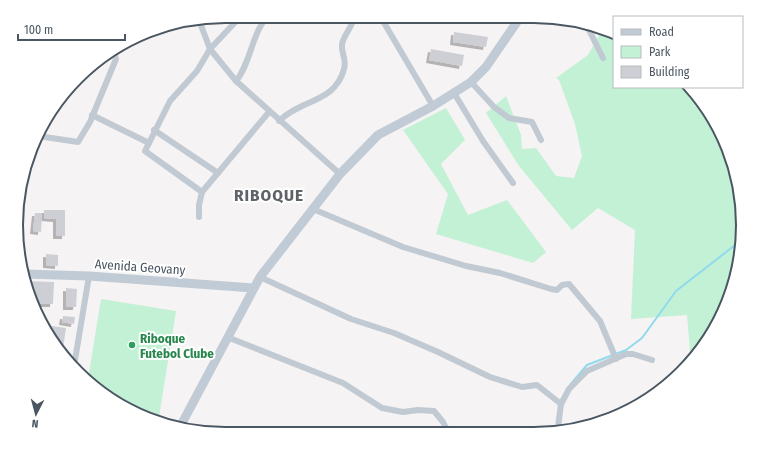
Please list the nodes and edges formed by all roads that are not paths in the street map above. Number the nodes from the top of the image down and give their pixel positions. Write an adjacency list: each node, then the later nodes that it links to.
1 (235, 23): 8 (street)
2 (263, 23): 11 (street)
3 (353, 23): 17 (street)
4 (384, 23): 14 (street)
5 (516, 23): 12 (main road)
6 (201, 25): 8 (street)
7 (590, 31): 10 (street)
8 (210, 50): 11 (street); 18 (street)
9 (115, 56): 16 (street)
10 (603, 58)
11 (236, 81): 15 (street)
12 (471, 82): 13 (main road); 20 (street)
13 (454, 93): 14 (main road); 24 (street)
14 (433, 106): 23 (main road)
15 (269, 112): 17 (street); 22 (street)
16 (92, 115): 19 (street); 21 (street)
17 (280, 121): 23 (street)
18 (154, 130): 21 (street); 22 (street)
19 (44, 137)
20 (541, 140)
21 (149, 142): 25 (street)
22 (218, 173): 25 (street)
23 (340, 174): 26 (main road)
24 (513, 183)
25 (202, 192): 27 (street)
26 (313, 209): 30 (main road); 33 (street)
27 (199, 218)
28 (29, 274): 29 (main road, Avenida Geovany)
29 (89, 276): 31 (main road, Avenida Geovany); 34 (street)
30 (260, 277): 31 (main road); 36 (street)
31 (253, 288): 32 (main road)
32 (227, 337): 37 (main road); 39 (street)
33 (616, 359): 35 (street); 36 (street)
34 (75, 360)
35 (652, 360)
36 (561, 404): 38 (street)
37 (183, 422)
38 (558, 425)
39 (446, 427)

